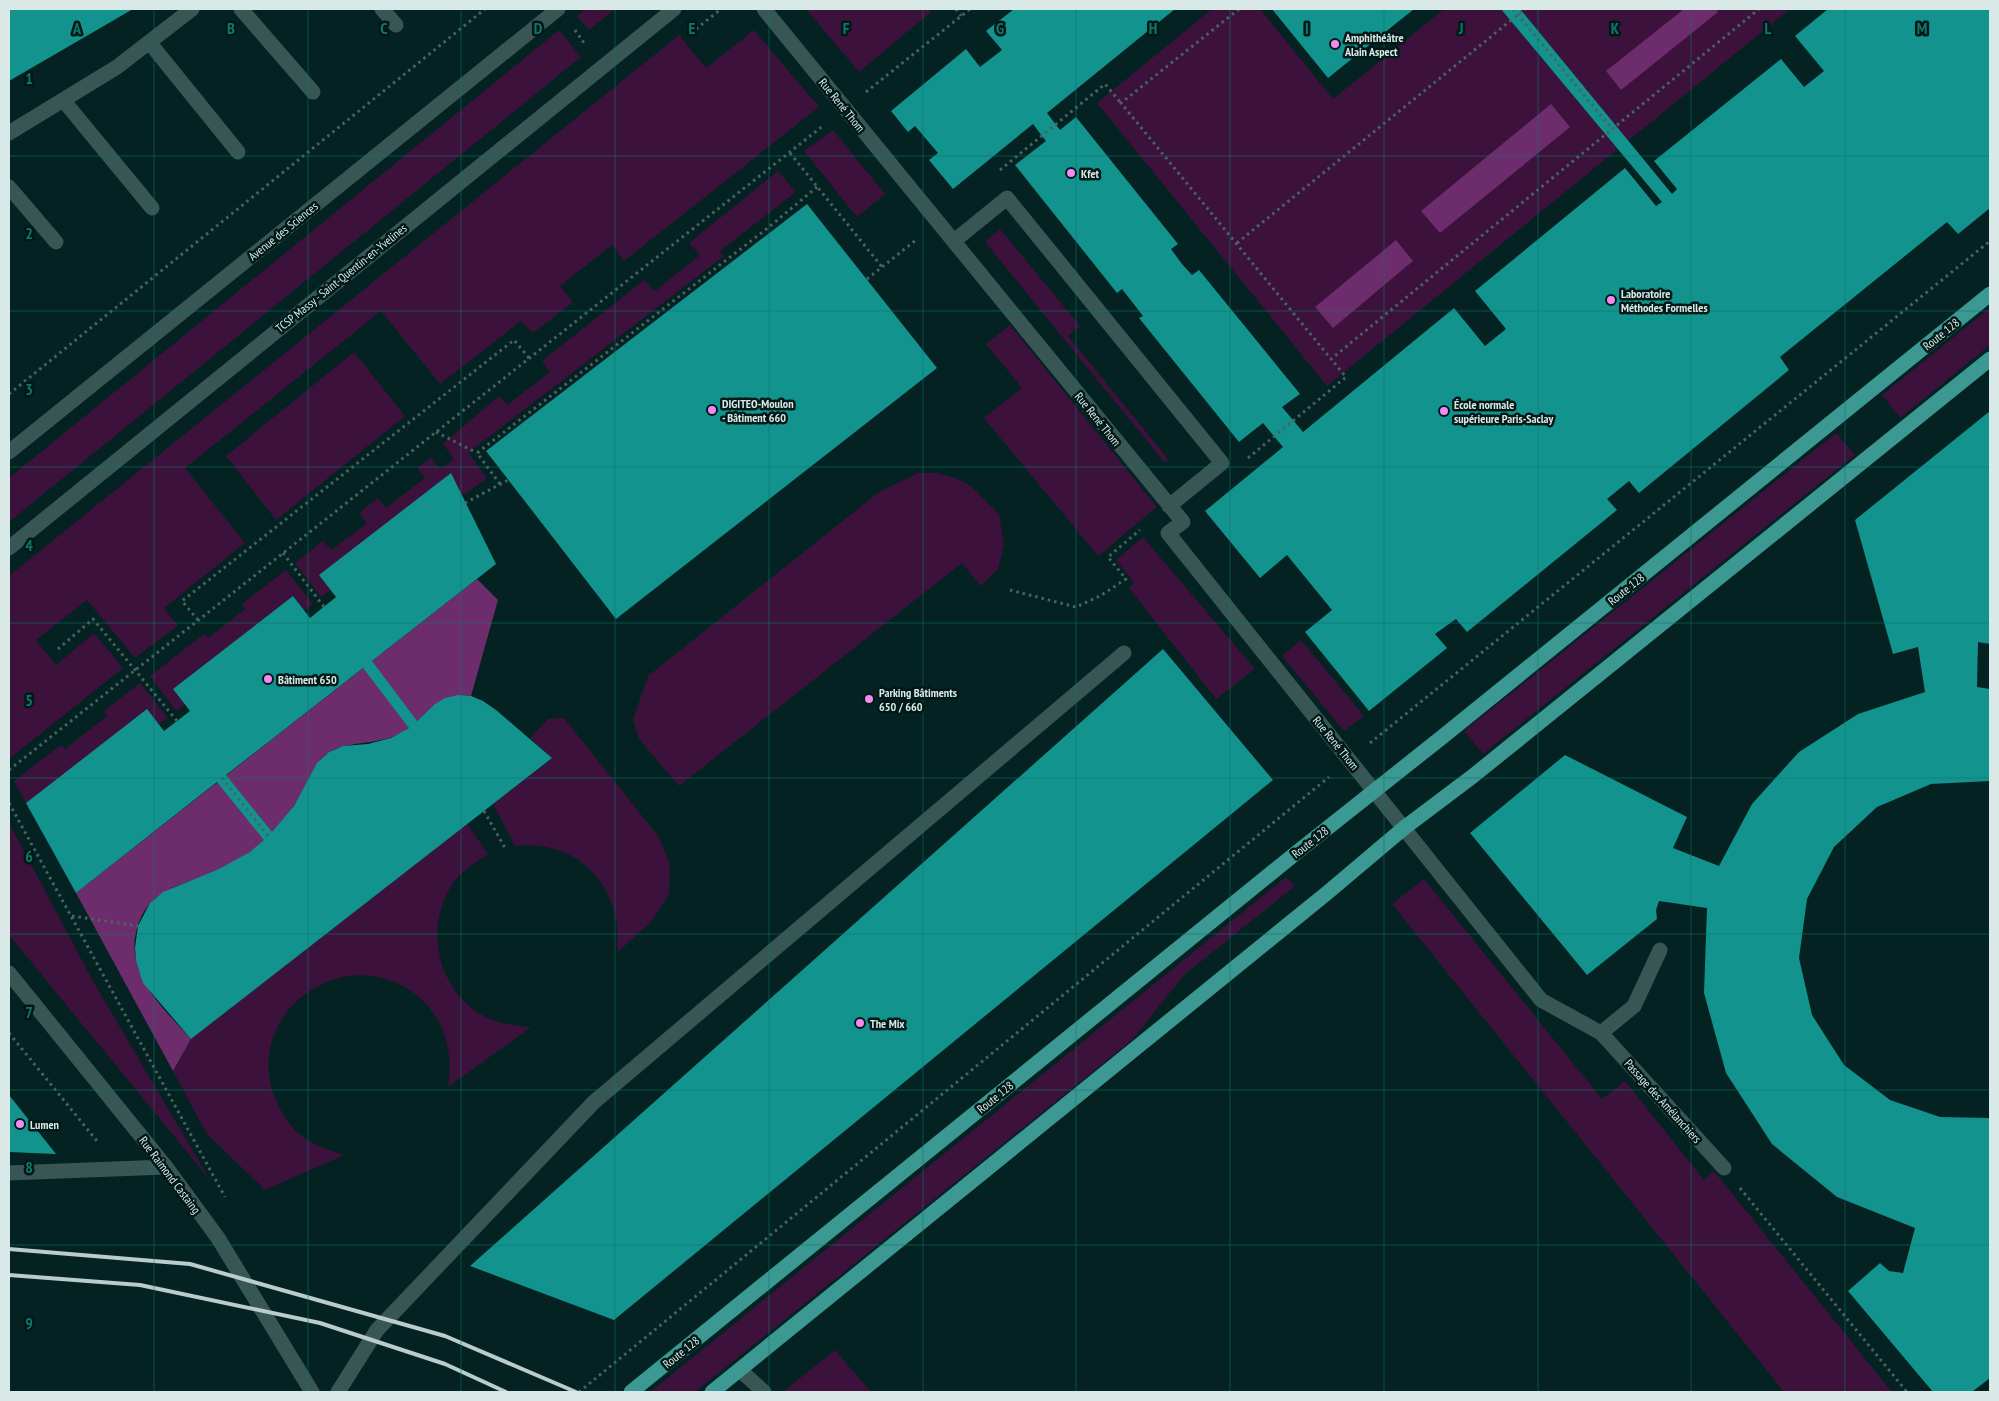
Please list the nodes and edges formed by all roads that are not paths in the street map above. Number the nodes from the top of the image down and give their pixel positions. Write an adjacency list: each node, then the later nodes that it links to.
1 (192, 9): 8 (street)
2 (241, 9): 9 (street)
3 (382, 9): 7 (street)
4 (558, 9): 19 (street, Avenue des Sciences)
5 (674, 9): 21 (street, TCSP Massy - Saint-Quentin-en-Yvelines)
6 (764, 9): 15 (street, Rue René Thom)
7 (396, 25)
8 (149, 42): 10 (street); 12 (street)
9 (313, 92)
10 (63, 100): 11 (street); 14 (street)
11 (9, 133)
12 (238, 152)
13 (9, 187): 16 (street)
14 (152, 208)
15 (954, 241): 20 (street, Rue René Thom); 20 (street)
16 (56, 242)
17 (1990, 294): 23 (main road, Route 128)
18 (1990, 359): 24 (main road)
19 (12, 444)
20 (1169, 506): 23 (street, Rue René Thom)
21 (9, 548)
22 (1124, 653): 33 (street)
23 (1375, 790): 24 (street, Rue René Thom); 34 (main road, Route 128)
24 (1404, 828): 27 (street, Passage des Amélanchiers); 31 (main road)
25 (1660, 950): 27 (street)
26 (9, 973): 28 (street, Rue Raimond Castaing)
27 (1601, 1033): 29 (street, Passage des Amélanchiers)
28 (166, 1167): 30 (street); 32 (street, Rue Raimond Castaing)
29 (1724, 1168)
30 (9, 1173)
31 (740, 1370): 35 (main road); 36 (street)
32 (312, 1392)
33 (338, 1392)
34 (631, 1392)
35 (712, 1392)
36 (764, 1392)

